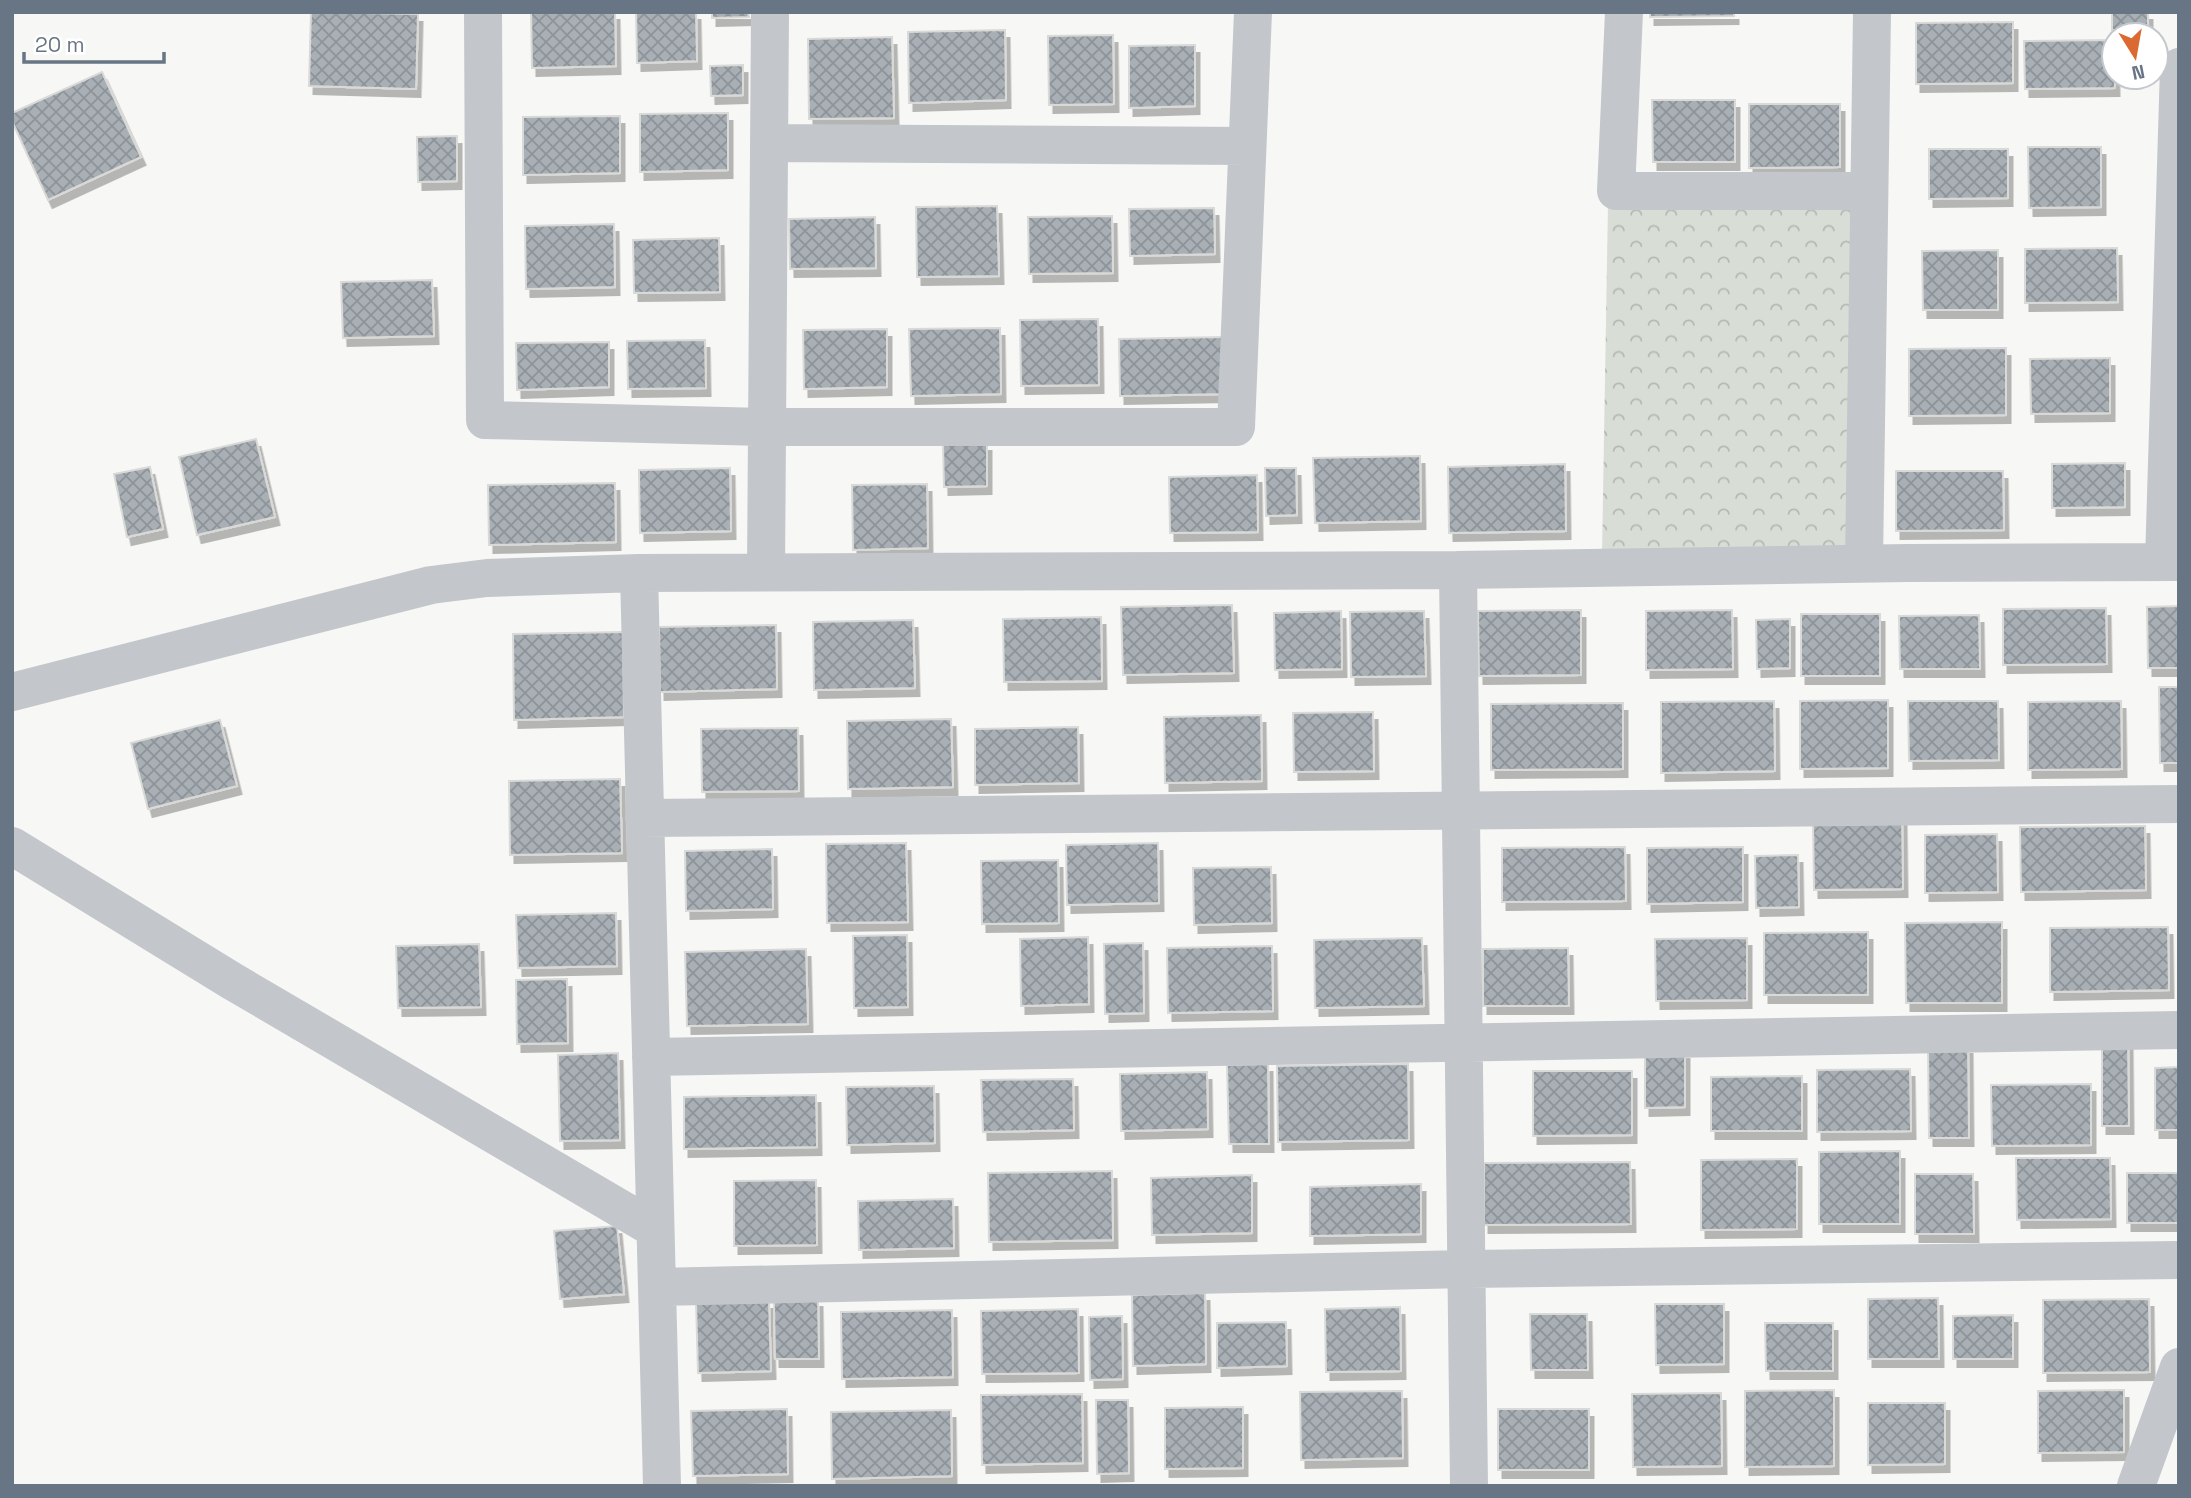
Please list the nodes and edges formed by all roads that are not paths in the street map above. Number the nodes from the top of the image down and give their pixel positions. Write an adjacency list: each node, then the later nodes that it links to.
1 (483, 12): 10 (street)
2 (770, 12): 7 (street)
3 (1252, 12): 8 (street)
4 (1623, 12): 9 (street)
5 (1872, 12): 9 (street)
6 (2179, 67): 11 (street)
7 (769, 143): 8 (street); 10 (street)
8 (1247, 146): 10 (street)
9 (1869, 191): 12 (street)
10 (768, 427): 14 (street)
11 (2172, 562): 12 (street)
12 (1864, 563): 13 (street)
13 (1458, 570): 14 (street); 18 (street)
14 (766, 572): 15 (street)
15 (639, 573): 16 (street); 19 (street)
16 (12, 692)
17 (2179, 804): 18 (street)
18 (1461, 810): 19 (street); 22 (street)
19 (644, 818): 23 (street)
20 (12, 846): 24 (street)
21 (2179, 1030): 22 (street)
22 (1464, 1043): 23 (street); 26 (street)
23 (651, 1057): 24 (street)
24 (655, 1229): 27 (street)
25 (2179, 1260): 26 (street)
26 (1466, 1269): 27 (street); 30 (street)
27 (657, 1287): 29 (street)
28 (2179, 1367): 31 (street)
29 (662, 1486)
30 (1469, 1486)
31 (2136, 1486)

